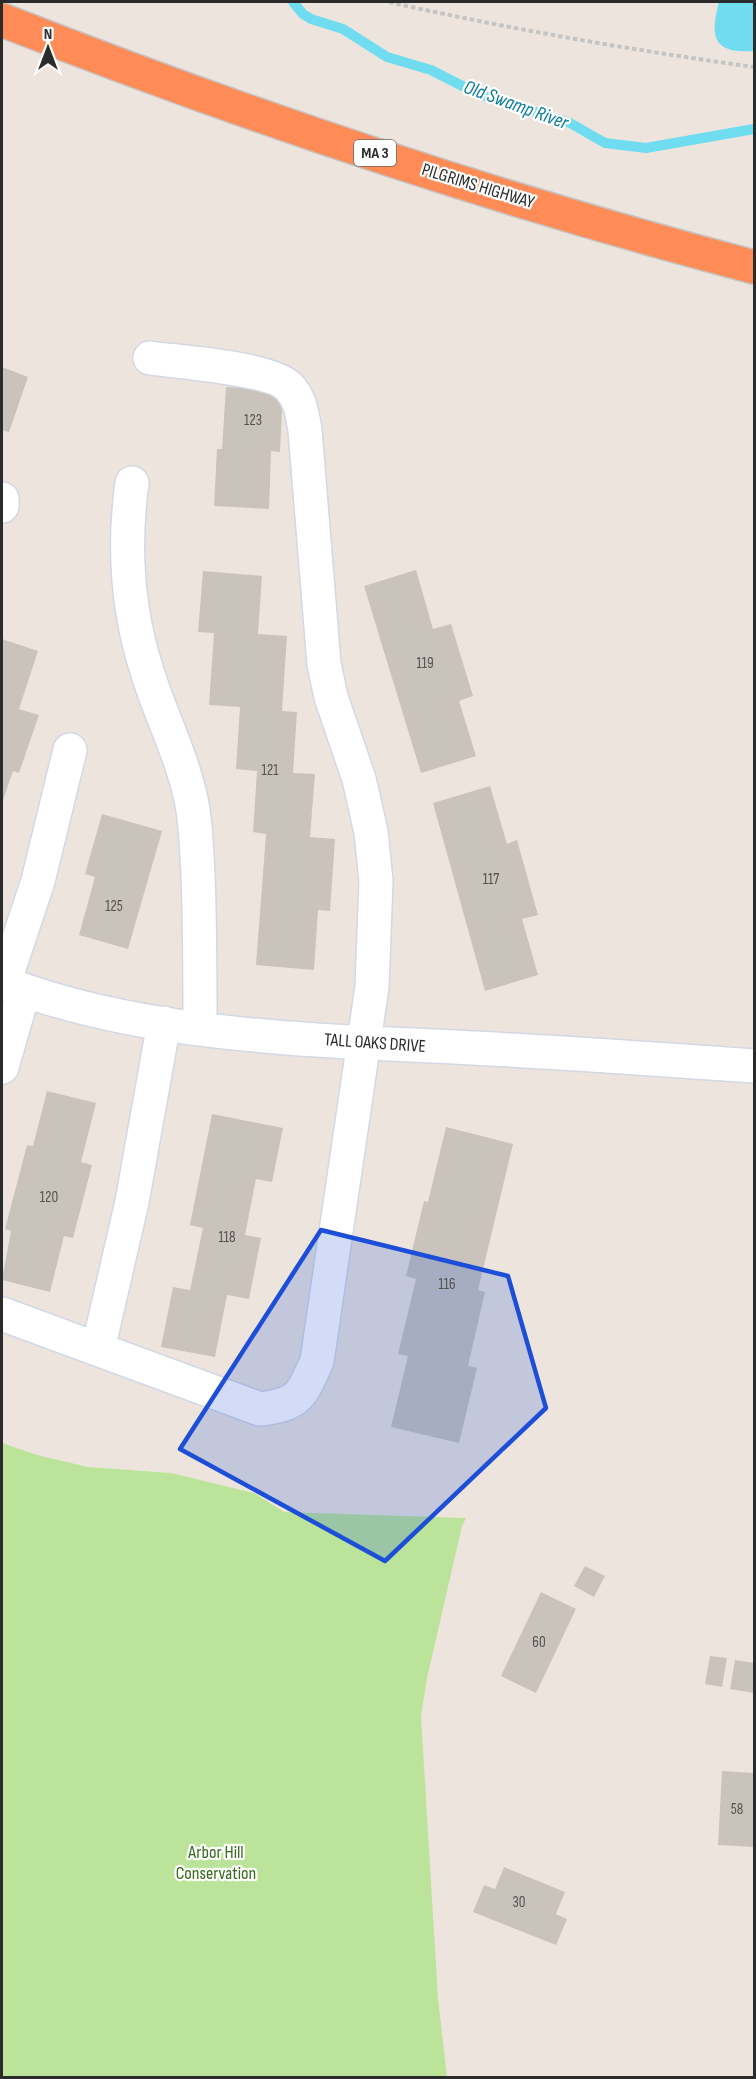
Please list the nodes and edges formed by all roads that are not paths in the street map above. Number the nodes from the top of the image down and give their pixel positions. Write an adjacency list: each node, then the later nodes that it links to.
1 (2, 20): 2 (highway, PILGRIMS HIGHWAY / MA 3)
2 (754, 267)
3 (150, 358): 11 (street)
4 (132, 483): 10 (street)
5 (2, 499): 6 (street)
6 (2, 506)
7 (70, 750): 8 (street)
8 (10, 985): 9 (street, TALL OAKS DRIVE); 13 (street)
9 (164, 1023): 10 (street, TALL OAKS DRIVE); 15 (street)
10 (200, 1028): 11 (street, TALL OAKS DRIVE)
11 (363, 1043): 12 (street, TALL OAKS DRIVE); 15 (street)
12 (754, 1066)
13 (2, 1067)
14 (2, 1314): 15 (street)
15 (98, 1349)

